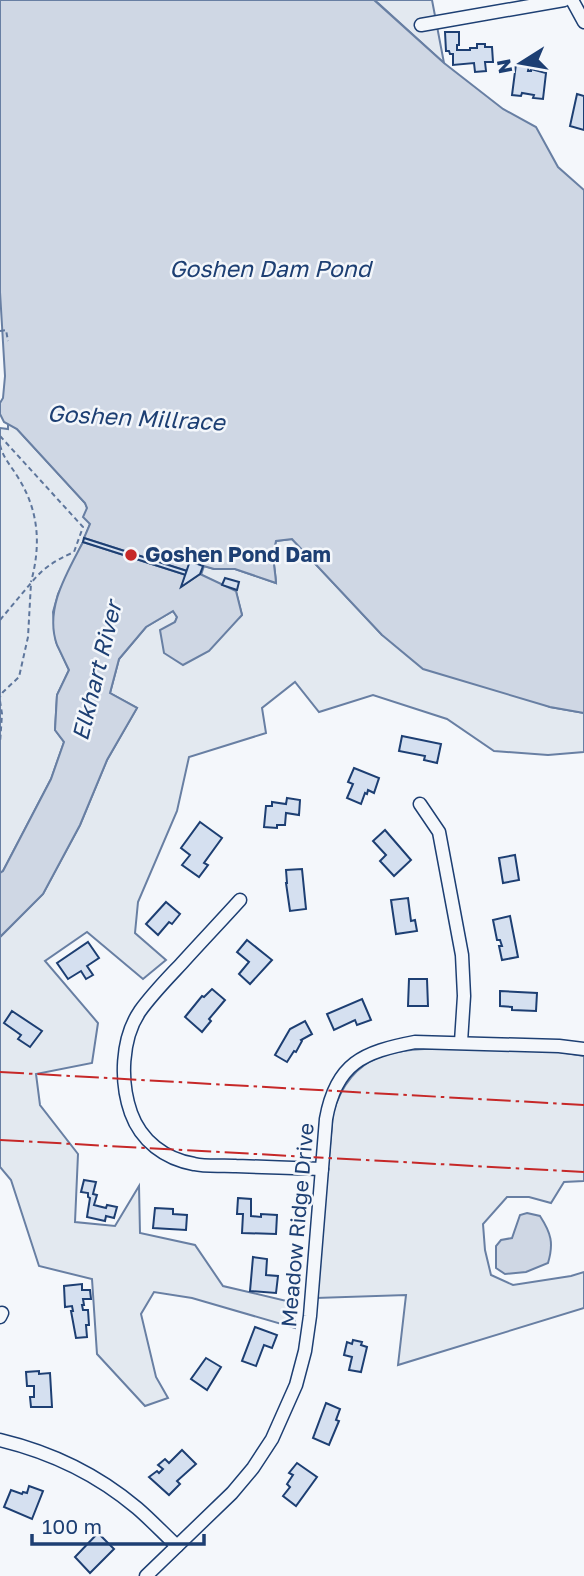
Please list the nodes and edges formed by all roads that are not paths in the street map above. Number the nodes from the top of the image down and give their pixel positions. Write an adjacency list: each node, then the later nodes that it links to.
1 (564, 0): 4 (street)
2 (572, 0): 3 (street)
3 (584, 22)
4 (421, 25)
5 (420, 804): 7 (street)
6 (240, 900): 9 (street)
7 (461, 1042): 8 (street, Meadow Ridge Drive); 9 (street, Meadow Ridge Drive)
8 (584, 1049)
9 (321, 1169): 11 (street, Meadow Ridge Drive)
10 (0, 1440): 11 (street)
11 (177, 1546): 12 (street, Meadow Ridge Drive)
12 (146, 1576)

